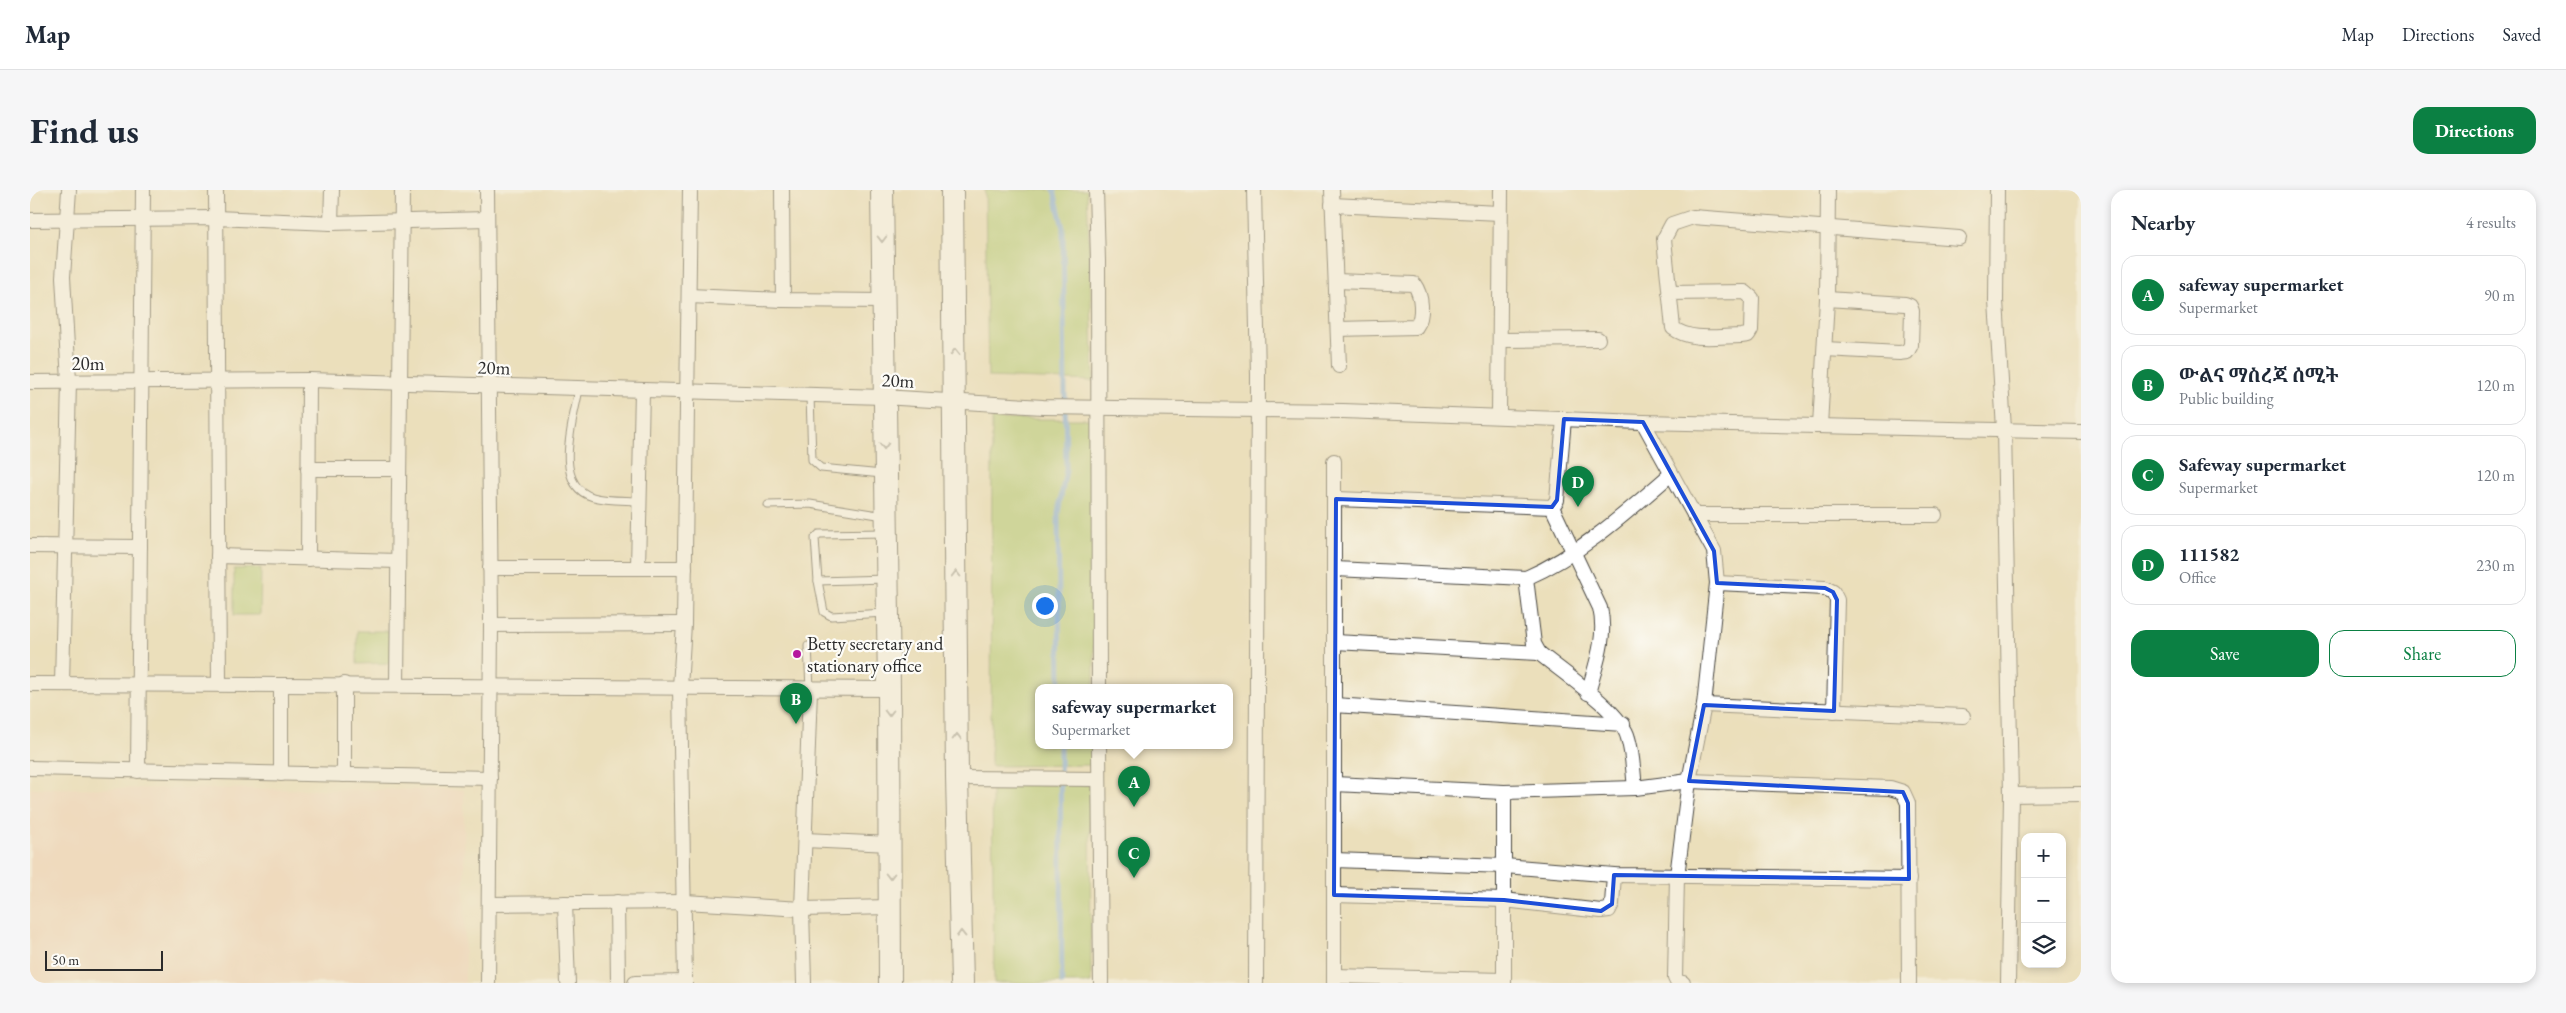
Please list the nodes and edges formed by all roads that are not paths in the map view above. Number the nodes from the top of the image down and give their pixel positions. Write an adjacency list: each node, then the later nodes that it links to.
1 (69, 190): 20 (street)
2 (143, 190): 21 (street)
3 (216, 190): 19 (street)
4 (332, 190): 25 (street)
5 (402, 190): 24 (street)
6 (486, 190): 22 (street)
7 (690, 190): 30 (street)
8 (782, 190): 32 (street)
9 (882, 190): 33 (main road, one-way to 33)
10 (952, 190): 51 (main road, one-way to 10)
11 (1096, 190): 52 (street)
12 (1254, 190): 53 (street)
13 (1332, 190): 17 (street)
14 (1501, 190): 18 (street)
15 (1828, 190): 26 (street)
16 (1997, 190): 58 (street)
17 (1332, 205): 18 (street); 28 (street)
18 (1500, 213): 36 (street)
19 (216, 218): 21 (street); 25 (street); 39 (street)
20 (68, 219): 21 (street); 23 (street); 43 (street)
21 (143, 219): 41 (street)
22 (487, 219): 24 (street); 45 (street)
23 (30, 220)
24 (401, 222): 25 (street); 44 (street)
25 (331, 223)
26 (1826, 226): 27 (street); 29 (street); 31 (street)
27 (1959, 238)
28 (1336, 281): 34 (street); 34 (street)
29 (1669, 293): 29 (street)
30 (689, 296): 32 (street); 48 (street)
31 (1827, 298): 37 (street); 37 (street)
32 (783, 300): 33 (street)
33 (882, 301): 50 (main road)
34 (1338, 329): 38 (street)
35 (1598, 339): 36 (street)
36 (1500, 340): 54 (street)
37 (1825, 349): 57 (street)
38 (1339, 366)
39 (218, 380): 40 (street, 20m); 41 (street, 20m); 76 (street)
40 (309, 380): 44 (street, 20m); 61 (street)
41 (141, 381): 43 (street, 20m); 74 (street)
42 (30, 382): 43 (street, 20m)
43 (69, 382): 73 (street)
44 (399, 383): 45 (street, 20m); 62 (street)
45 (487, 385): 46 (street, 20m); 80 (street)
46 (579, 389): 47 (street, 20m); 66 (lane)
47 (642, 391): 48 (street, 20m); 66 (street)
48 (688, 393): 49 (street, 20m); 81 (street)
49 (810, 395): 50 (street, 20m); 63 (lane)
50 (883, 397): 51 (street, 20m); 63 (main road, one-way to 63)
51 (956, 401): 52 (street, 20m); 117 (main road, one-way to 51)
52 (1099, 407): 53 (street, 20m); 98 (street)
53 (1256, 410): 54 (street, 20m); 151 (street)
54 (1500, 416): 55 (street, 20m)
55 (1564, 419): 56 (street, 20m); 68 (street)
56 (1643, 422): 57 (street, 20m); 64 (street)
57 (1820, 426): 58 (street, 20m)
58 (2004, 429): 59 (street, 20m); 123 (street)
59 (2081, 432)
60 (1334, 462): 65 (street)
61 (308, 469): 62 (street); 77 (street)
62 (398, 470): 78 (street)
63 (885, 474): 71 (main road)
64 (1671, 474): 69 (street); 75 (street)
65 (1336, 499): 68 (street); 82 (street)
66 (640, 500): 79 (street)
67 (768, 505): 71 (lane)
68 (1552, 507): 75 (street)
69 (1694, 515): 70 (street); 86 (street)
70 (1935, 515)
71 (885, 524): 84 (main road); 85 (lane)
72 (30, 546): 73 (street)
73 (64, 546): 74 (street); 95 (street)
74 (140, 547): 93 (street)
75 (1573, 552): 83 (street); 105 (street)
76 (218, 556): 77 (street); 96 (street)
77 (308, 559): 78 (street)
78 (398, 562): 100 (street)
79 (638, 567): 80 (street); 81 (street)
80 (490, 568): 89 (street)
81 (684, 568): 88 (street)
82 (1335, 569): 83 (street); 90 (street)
83 (1526, 578): 92 (street)
84 (886, 579): 85 (lane); 87 (main road)
85 (818, 581): 87 (lane)
86 (1717, 583): 107 (street); 108 (street)
87 (887, 613): 103 (main road)
88 (684, 624): 89 (street); 102 (street)
89 (491, 625): 101 (street)
90 (1335, 642): 92 (street); 106 (street)
91 (808, 646): 104 (lane)
92 (1539, 652): 105 (street)
93 (139, 683): 95 (street); 96 (street); 113 (street)
94 (30, 684): 95 (street)
95 (62, 684)
96 (219, 684): 99 (street)
97 (344, 684): 99 (street); 100 (street); 115 (street)
98 (1099, 684)
99 (281, 685): 114 (street)
100 (397, 685): 101 (street)
101 (491, 685): 102 (street); 116 (street)
102 (680, 687): 104 (street); 135 (street)
103 (889, 689): 104 (street); 126 (main road, one-way to 126)
104 (810, 690): 125 (street)
105 (1588, 693): 110 (street)
106 (1334, 705): 110 (street); 120 (street)
107 (1704, 706): 108 (street); 119 (street)
108 (1834, 711): 109 (street)
109 (1963, 716)
110 (1623, 724): 121 (street)
111 (1099, 749): 118 (street)
112 (30, 768): 113 (street)
113 (138, 771): 114 (street)
114 (281, 774): 115 (street)
115 (344, 775): 116 (street)
116 (490, 778): 137 (street)
117 (957, 778): 118 (street); 149 (main road, one-way to 117)
118 (1099, 779): 150 (street)
119 (1689, 781): 121 (street); 130 (street); 131 (street)
120 (1334, 784): 122 (street); 127 (street)
121 (1635, 788): 122 (street)
122 (1504, 792): 128 (street)
123 (2011, 794): 124 (street); 154 (street)
124 (2081, 794)
125 (805, 840): 126 (street); 139 (street)
126 (890, 844): 138 (main road, one-way to 138)
127 (1334, 860): 128 (street); 132 (street)
128 (1505, 866): 129 (street); 133 (street)
129 (1614, 875): 130 (street); 133 (street)
130 (1677, 876): 131 (street); 152 (street)
131 (1909, 879): 153 (street)
132 (1334, 895): 133 (street); 140 (street)
133 (1504, 900): 141 (street)
134 (617, 902): 135 (street); 136 (street); 145 (street)
135 (685, 902): 139 (street); 142 (street)
136 (565, 903): 137 (street); 144 (street)
137 (489, 904): 143 (street)
138 (890, 907): 139 (street); 148 (main road)
139 (802, 909): 147 (street)
140 (1334, 979): 141 (street)
141 (1504, 981)
142 (685, 982): 146 (street)
143 (488, 983)
144 (568, 983)
145 (618, 983)
146 (635, 983)
147 (804, 983)
148 (890, 983)
149 (962, 983)
150 (1100, 983)
151 (1256, 983)
152 (1683, 983)
153 (1909, 983)
154 (2008, 983)

